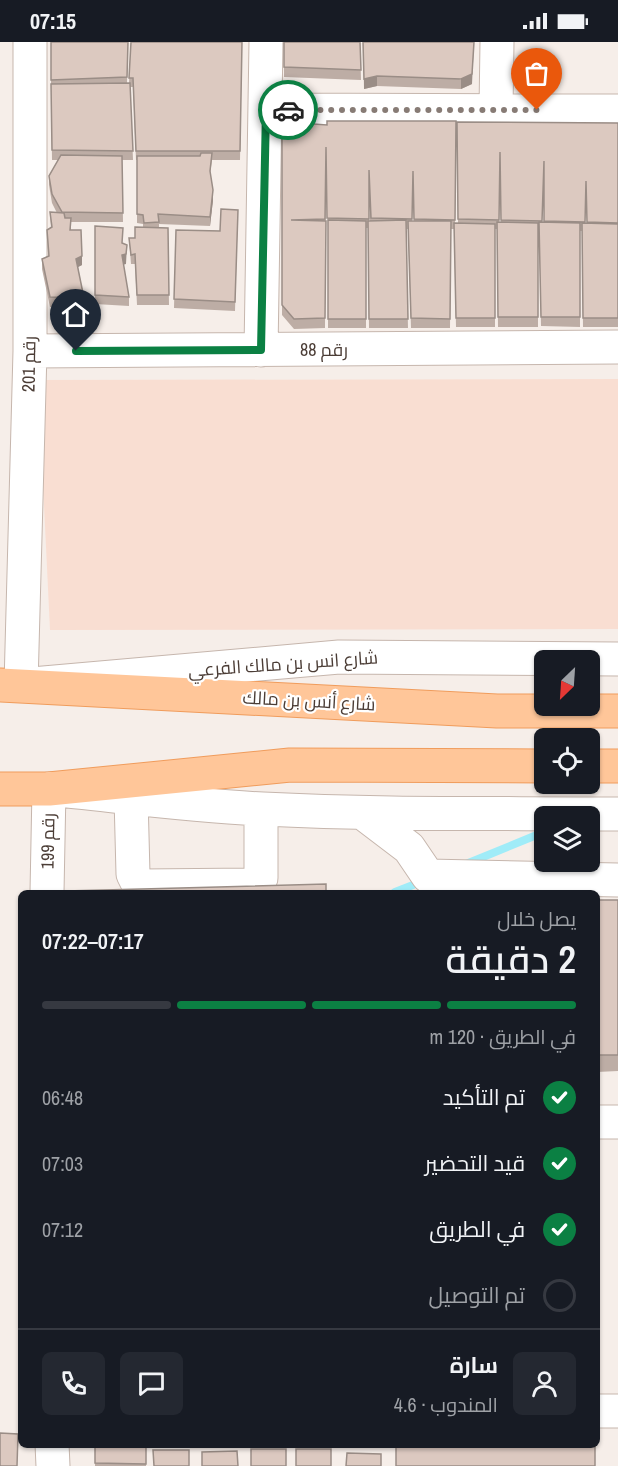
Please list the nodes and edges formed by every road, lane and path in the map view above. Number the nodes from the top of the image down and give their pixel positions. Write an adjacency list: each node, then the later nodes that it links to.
1 (30, 42): 9 (street, رقم 201)
2 (266, 42): 4 (street)
3 (497, 42): 5 (street)
4 (266, 110): 5 (street); 8 (street)
5 (496, 110): 6 (street)
6 (618, 111)
7 (618, 347): 8 (street, رقم 88)
8 (261, 350): 9 (street, رقم 88)
9 (30, 351): 11 (street, رقم 201)
10 (618, 658): 11 (street, شارع انس بن مالك الفرعي)
11 (10, 685): 12 (main road, شارع أنس بن مالك)
12 (618, 711)
13 (534, 766): 17 (main road)
14 (600, 766): 15 (main road)
15 (618, 766)
16 (0, 789): 17 (main road)
17 (49, 789): 18 (street); 23 (street, رقم 199)
18 (130, 798): 19 (street); 19 (street)
19 (261, 809): 20 (street)
20 (363, 813): 21 (street); 22 (street)
21 (618, 814)
22 (618, 880)
23 (47, 890)
24 (600, 1122): 25 (street)
25 (618, 1122)
26 (600, 1411): 27 (street)
27 (618, 1411)
28 (52, 1448): 29 (street)
29 (52, 1466)

